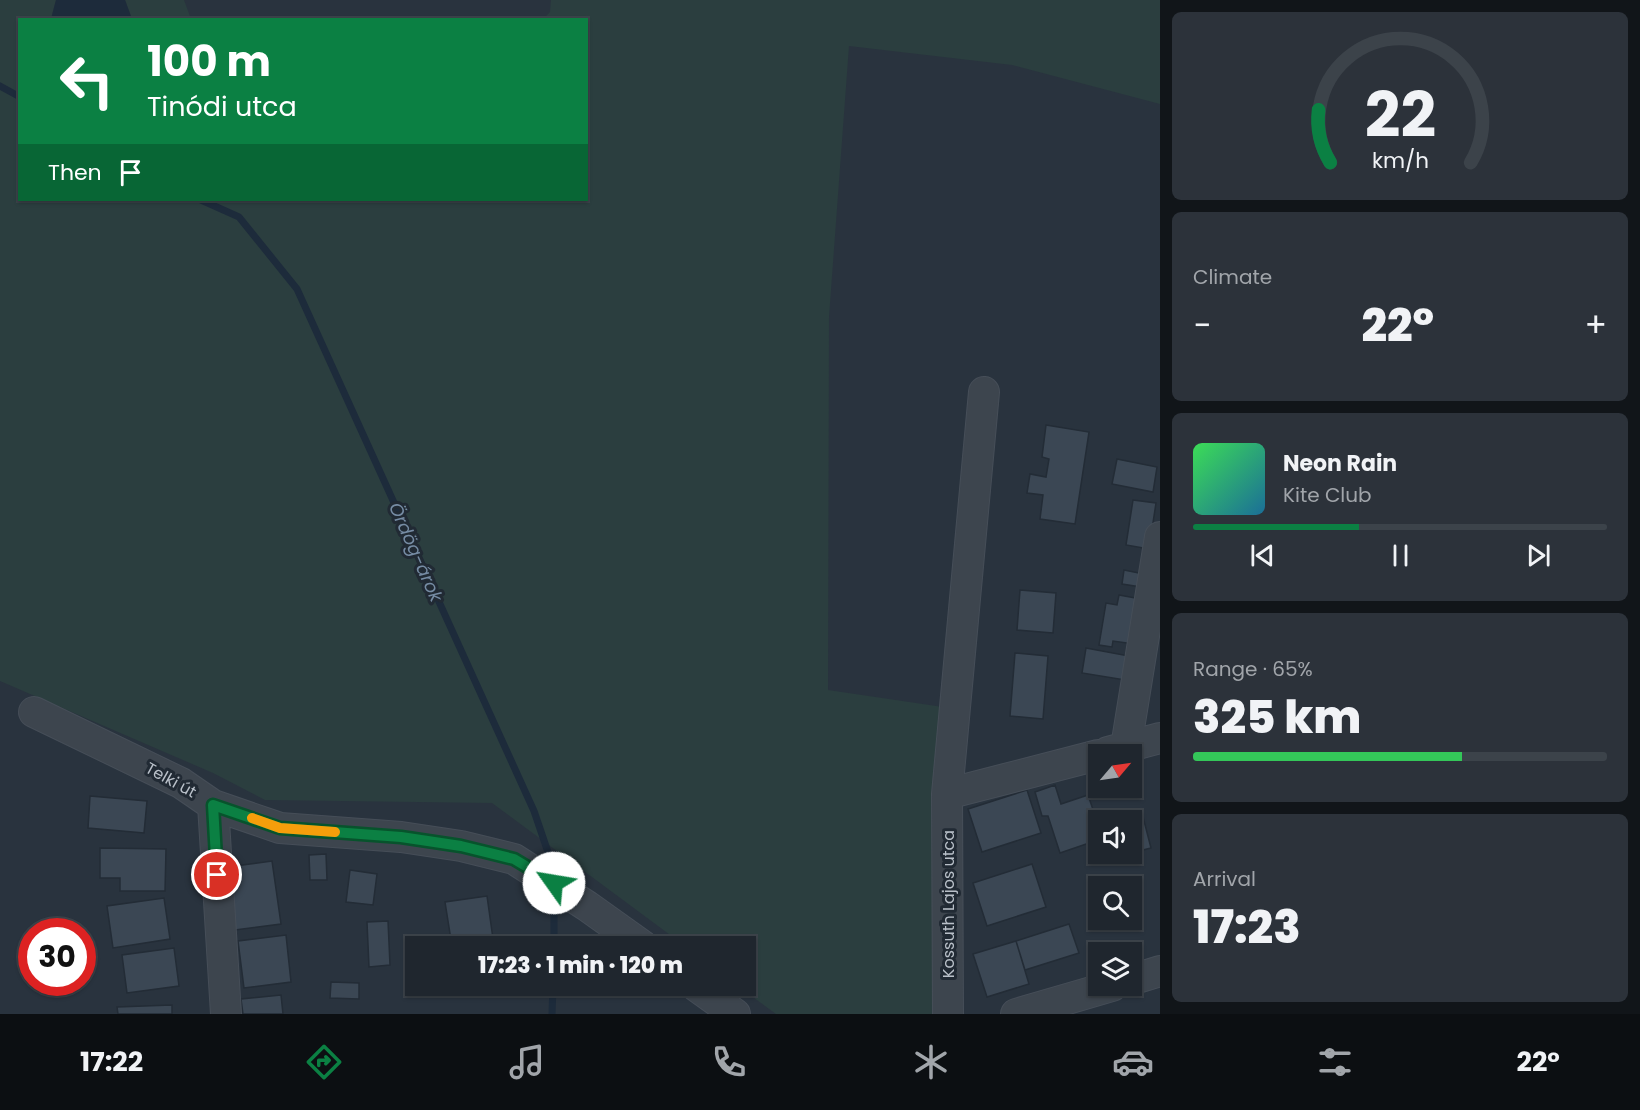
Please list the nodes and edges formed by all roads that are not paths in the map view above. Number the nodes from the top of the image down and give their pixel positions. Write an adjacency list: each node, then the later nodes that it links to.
1 (984, 392): 8 (street, Kossuth Lajos utca)
2 (1160, 537): 5 (street)
3 (34, 712): 9 (street, Telki út)
4 (1160, 738): 6 (street)
5 (1110, 744)
6 (1138, 744)
7 (1088, 757): 8 (street)
8 (947, 794): 17 (street, Kossuth Lajos utca)
9 (213, 805): 10 (street, Telki út); 15 (street)
10 (629, 936)
11 (1160, 971): 12 (street)
12 (1142, 977)
13 (1088, 993): 18 (street)
14 (710, 996): 16 (street)
15 (226, 1014)
16 (735, 1014)
17 (948, 1014)
18 (1016, 1014)

